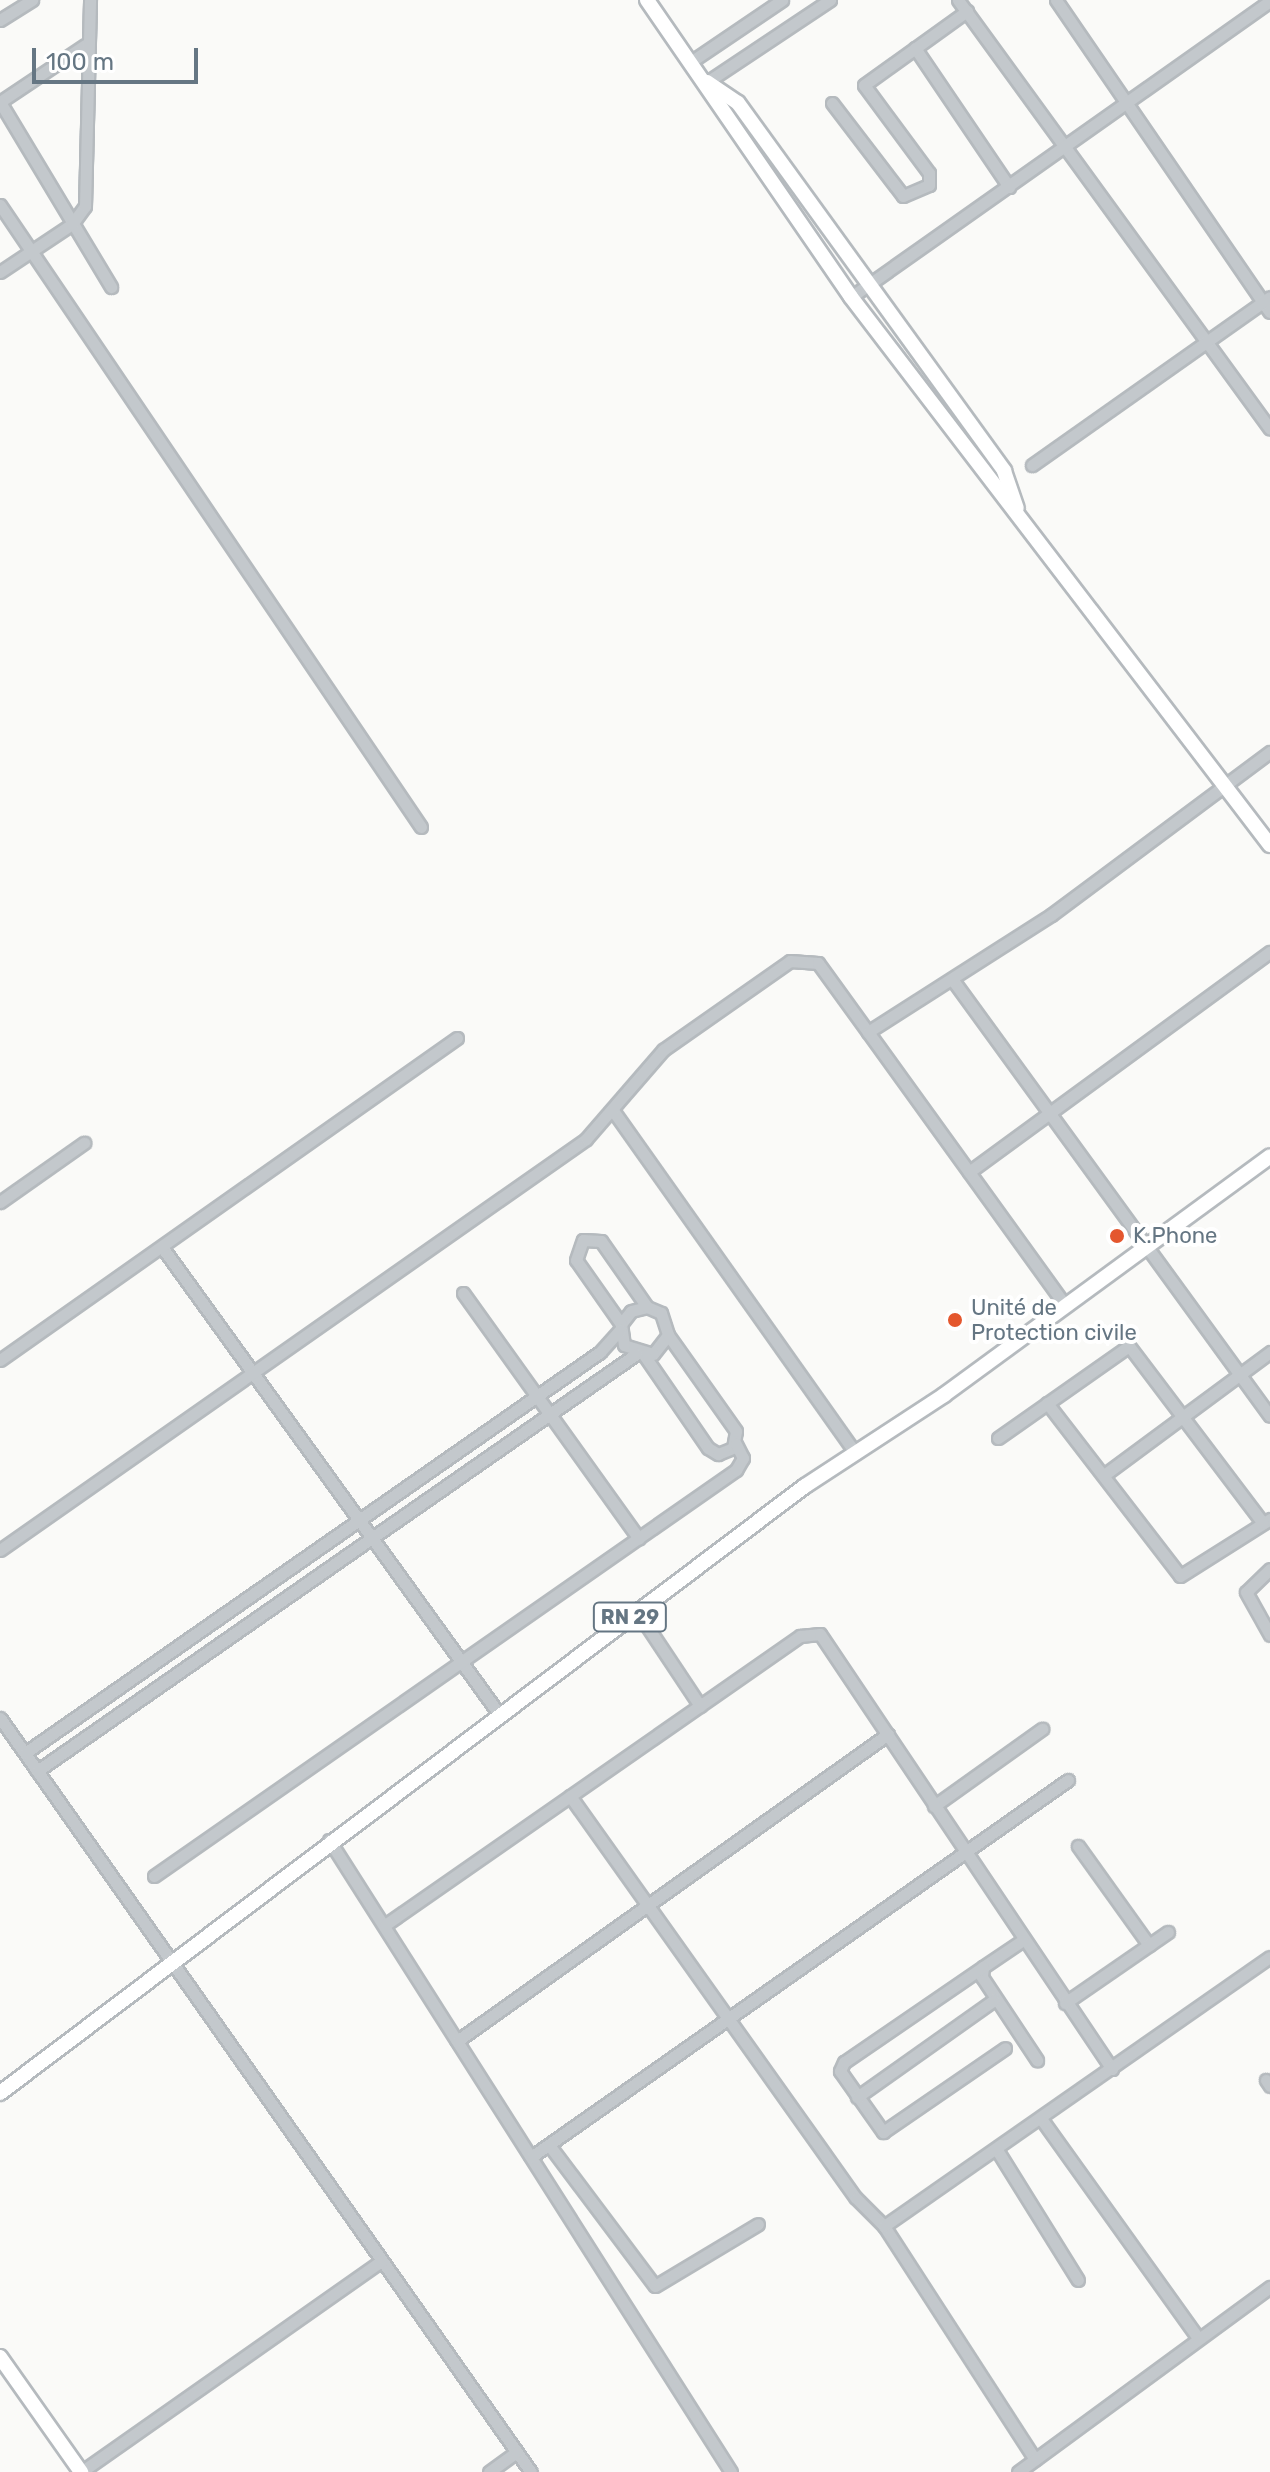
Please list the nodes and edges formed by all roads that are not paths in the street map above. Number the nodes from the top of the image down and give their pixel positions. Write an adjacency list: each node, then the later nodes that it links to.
1 (32, 0): 10 (street)
2 (90, 0): 11 (street)
3 (647, 0): 13 (main road)
4 (782, 0): 13 (street)
5 (830, 0): 14 (street)
6 (958, 0): 9 (street)
7 (1056, 0): 15 (street)
8 (1270, 1): 15 (street)
9 (967, 11): 12 (street); 17 (street)
10 (0, 20)
11 (85, 45): 20 (street); 20 (street)
12 (915, 48): 16 (street); 18 (street)
13 (692, 61): 14 (main road)
14 (707, 82): 23 (main road); 25 (main road)
15 (1126, 102): 17 (street); 26 (street)
16 (832, 103)
17 (1070, 146): 18 (street); 27 (street)
18 (1009, 187): 23 (street)
19 (0, 205): 21 (street)
20 (72, 224): 21 (street); 24 (street)
21 (31, 250): 22 (street); 33 (street)
22 (0, 272)
23 (869, 284): 25 (street); 30 (main road)
24 (111, 287)
25 (851, 297): 30 (main road)
26 (1268, 303): 27 (street)
27 (1207, 340): 28 (street); 29 (street)
28 (1270, 429)
29 (1032, 465)
30 (1019, 512): 32 (main road)
31 (1270, 752): 32 (street)
32 (1227, 785): 34 (main road); 36 (street)
33 (421, 827)
34 (1270, 845)
35 (1270, 952): 40 (street)
36 (952, 979): 37 (street); 40 (street)
37 (868, 1032): 39 (street); 43 (street)
38 (457, 1038): 45 (street)
39 (614, 1112): 55 (street); 64 (street)
40 (1049, 1114): 43 (street); 46 (street)
41 (84, 1143): 44 (street)
42 (1270, 1156): 46 (main road, RN 29)
43 (969, 1172): 48 (street)
44 (0, 1202)
45 (162, 1247): 54 (street); 55 (street)
46 (1144, 1247): 48 (main road, RN 29); 56 (street)
47 (463, 1293): 57 (street)
48 (1065, 1305): 64 (main road, RN 29)
49 (647, 1307): 50 (street); 50 (street); 51 (street)
50 (621, 1327): 53 (street); 57 (street)
51 (668, 1335): 53 (street); 63 (street)
52 (1270, 1352): 56 (street)
53 (640, 1354): 59 (street); 63 (street)
54 (0, 1360)
55 (252, 1373): 67 (street); 70 (street)
56 (1240, 1374): 60 (street); 61 (street)
57 (536, 1396): 59 (street); 67 (street)
58 (1047, 1403): 60 (street); 62 (street); 65 (street)
59 (547, 1410): 68 (street); 69 (street)
60 (1185, 1416): 65 (street); 66 (street)
61 (1270, 1416)
62 (998, 1438)
63 (736, 1444): 69 (street)
64 (855, 1453): 72 (main road, RN 29)
65 (1104, 1475): 66 (street)
66 (1267, 1521)
67 (356, 1523): 68 (street); 74 (street)
68 (367, 1538): 75 (street); 76 (street)
69 (639, 1539): 75 (street)
70 (0, 1550)
71 (1270, 1569): 73 (street)
72 (637, 1611): 77 (street); 78 (main road, RN 29)
73 (1270, 1635)
74 (162, 1660): 76 (street); 82 (street)
75 (460, 1663): 78 (street); 90 (street)
76 (173, 1677): 83 (street)
77 (700, 1706): 81 (street); 85 (street)
78 (499, 1714): 87 (main road, RN 29)
79 (0, 1718): 82 (street)
80 (1042, 1729): 86 (street)
81 (888, 1734): 86 (street); 91 (street)
82 (25, 1753): 83 (street)
83 (37, 1771): 97 (street)
84 (1068, 1780): 89 (street)
85 (570, 1796): 91 (street); 92 (street)
86 (934, 1806): 89 (street)
87 (329, 1840): 92 (street); 97 (main road, RN 29)
88 (1078, 1846): 95 (street)
89 (964, 1852): 94 (street); 101 (street)
90 (154, 1876)
91 (648, 1902): 101 (street); 102 (street)
92 (385, 1925): 102 (street)
93 (1168, 1932): 95 (street)
94 (1023, 1940): 98 (street); 100 (street)
95 (1149, 1945): 100 (street)
96 (1270, 1957): 105 (street)
97 (169, 1961): 106 (main road, RN 29); 114 (street)
98 (983, 1967): 99 (street); 107 (street)
99 (994, 2000): 104 (street); 107 (street)
100 (1065, 2003): 105 (street)
101 (729, 2016): 109 (street); 113 (street)
102 (457, 2041): 111 (street)
103 (1005, 2048): 107 (street)
104 (1037, 2060)
105 (1112, 2069): 108 (street)
106 (0, 2093)
107 (857, 2097)
108 (1042, 2120): 110 (street); 117 (street)
109 (549, 2145): 111 (street); 112 (street)
110 (997, 2150): 113 (street); 115 (street)
111 (531, 2157): 124 (street)
112 (758, 2224)
113 (884, 2226): 120 (street)
114 (381, 2261): 119 (street); 122 (street)
115 (1078, 2280)
116 (1270, 2287): 117 (street)
117 (1199, 2339): 120 (street)
118 (0, 2357): 122 (main road)
119 (517, 2452): 121 (street); 123 (street)
120 (1035, 2459): 125 (street)
121 (529, 2471)
122 (81, 2472)
123 (489, 2472)
124 (731, 2472)
125 (1018, 2472)

